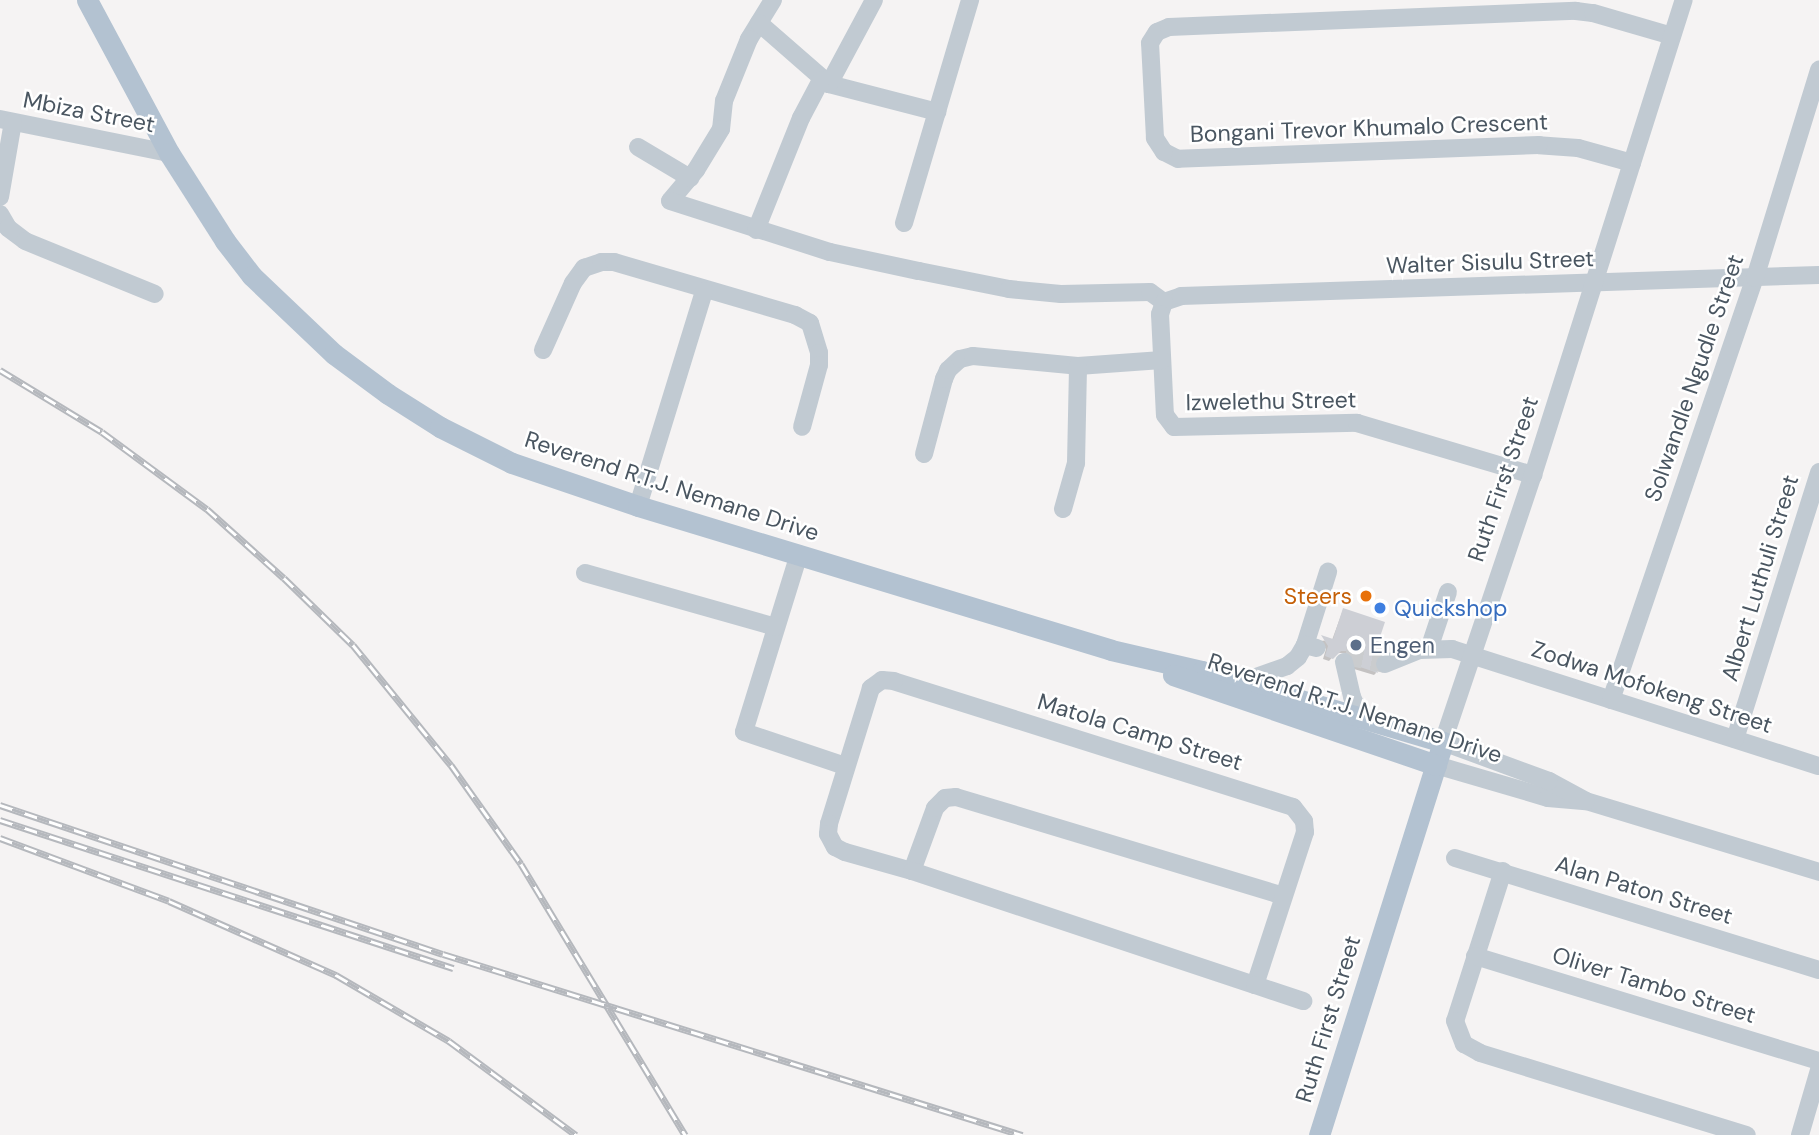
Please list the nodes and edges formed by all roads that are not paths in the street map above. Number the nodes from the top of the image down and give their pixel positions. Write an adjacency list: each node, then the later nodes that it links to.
1 (86, 0): 14 (main road, Reverend R.T.J. Nemane Drive)
2 (773, 0): 6 (street)
3 (874, 0): 9 (street)
4 (970, 0): 10 (street)
5 (1684, 0): 7 (street, Ruth First Street)
6 (759, 23): 9 (street); 16 (street)
7 (1672, 36): 15 (street, Ruth First Street); 15 (street, Bongani Trevor Khumalo Crescent)
8 (1819, 71): 12 (street, Solwandle Ngudle Street)
9 (825, 82): 10 (street); 20 (street)
10 (937, 112): 19 (street)
11 (6, 121): 14 (street, Mbiza Street); 17 (street)
12 (1810, 123): 22 (street, Solwandle Ngudle Street)
13 (638, 148): 16 (street)
14 (169, 153): 34 (main road, Reverend R.T.J. Nemane Drive)
15 (1632, 163): 23 (street, Ruth First Street)
16 (690, 178): 20 (street)
17 (0, 197)
18 (0, 214): 25 (street)
19 (904, 223)
20 (757, 230): 26 (street)
21 (1819, 275): 22 (street, Walter Sisulu Street)
22 (1755, 278): 23 (street, Walter Sisulu Street); 47 (street, Solwandle Ngudle Street)
23 (1595, 283): 26 (street, Walter Sisulu Street); 33 (street, Ruth First Street)
24 (704, 291): 27 (street); 30 (street); 34 (street)
25 (155, 294)
26 (1164, 302): 28 (street, Izwelethu Street)
27 (543, 350)
28 (1162, 360): 29 (street); 33 (street, Izwelethu Street)
29 (1078, 366): 31 (street); 35 (street)
30 (802, 427)
31 (924, 454)
32 (1819, 472): 49 (street, Albert Luthuli Street)
33 (1533, 475): 43 (street, Ruth First Street)
34 (638, 506): 36 (main road, Reverend R.T.J. Nemane Drive)
35 (1063, 509)
36 (799, 554): 40 (street); 42 (main road, Reverend R.T.J. Nemane Drive)
37 (1328, 572): 46 (street)
38 (585, 573): 40 (street)
39 (1448, 592): 41 (street)
40 (776, 628): 52 (street)
41 (1429, 649): 43 (street, Zodwa Mofokeng Street); 45 (street)
42 (1111, 650): 46 (main road, Reverend R.T.J. Nemane Drive); 51 (main road, Reverend R.T.J. Nemane Drive)
43 (1470, 655): 47 (street, Zodwa Mofokeng Street); 50 (street, Ruth First Street)
44 (1344, 662): 48 (street)
45 (1385, 664)
46 (1242, 682): 48 (main road, Reverend R.T.J. Nemane Drive)
47 (1612, 700): 49 (street, Zodwa Mofokeng Street)
48 (1363, 718): 50 (main road, Reverend R.T.J. Nemane Drive)
49 (1735, 739): 53 (street, Zodwa Mofokeng Street)
50 (1443, 742): 51 (main road, Ruth First Street); 54 (street, Reverend R.T.J. Nemane Drive)
51 (1436, 765): 54 (street, Reverend R.T.J. Nemane Drive); 66 (main road, Ruth First Street)
52 (845, 766): 57 (street); 59 (street, Matola Camp Street)
53 (1819, 766)
54 (1586, 801): 58 (street, Reverend R.T.J. Nemane Drive)
55 (1455, 858): 56 (street, Alan Paton Street)
56 (1503, 871): 60 (street); 61 (street, Alan Paton Street)
57 (912, 872): 59 (street); 62 (street)
58 (1819, 872)
59 (1283, 896): 62 (street, Matola Camp Street)
60 (1475, 956): 64 (street, Oliver Tambo Street); 67 (street)
61 (1819, 970)
62 (1255, 985): 63 (street)
63 (1303, 1001)
64 (1819, 1061)
65 (1819, 1070): 68 (street)
66 (1319, 1135)
67 (1747, 1135)
68 (1800, 1135)

